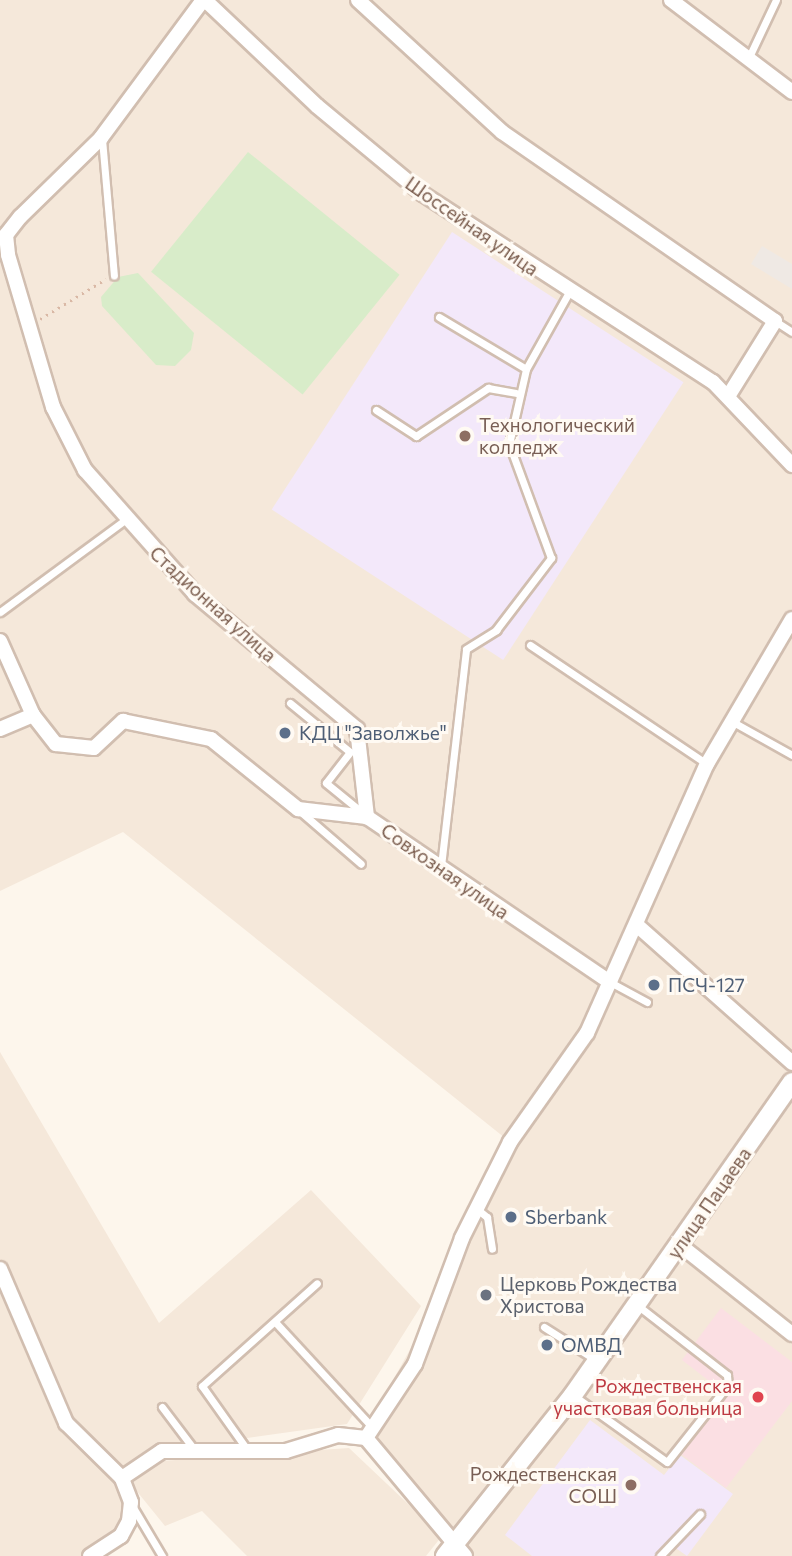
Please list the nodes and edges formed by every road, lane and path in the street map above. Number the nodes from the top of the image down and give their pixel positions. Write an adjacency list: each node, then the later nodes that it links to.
1 (204, 0): 7 (street, Стадионная улица); 9 (street, Шоссейная улица)
2 (358, 0): 11 (street)
3 (671, 0): 5 (street)
4 (776, 0): 5 (lane)
5 (749, 57): 6 (street)
6 (792, 92)
7 (102, 138): 8 (lane); 12 (street, Стадионная улица)
8 (114, 275): 12 (path)
9 (569, 292): 14 (lane); 16 (street, Шоссейная улица)
10 (439, 317): 14 (lane)
11 (775, 321): 13 (lane); 16 (street)
12 (28, 326): 19 (street, Стадионная улица)
13 (792, 332)
14 (526, 369): 15 (lane)
15 (516, 393): 17 (lane); 33 (lane)
16 (729, 395): 18 (street, Шоссейная улица)
17 (376, 410)
18 (792, 466)
19 (125, 520): 20 (lane); 31 (street, Стадионная улица)
20 (0, 612)
21 (792, 619): 26 (street)
22 (0, 641): 25 (street)
23 (530, 645): 29 (lane)
24 (290, 703): 31 (lane)
25 (33, 715): 27 (street); 30 (street)
26 (732, 721): 28 (lane); 29 (street)
27 (0, 729)
28 (792, 755)
29 (707, 764): 34 (street)
30 (298, 809): 31 (street, Совхозная улица); 32 (lane)
31 (367, 817): 33 (street, Совхозная улица)
32 (361, 863)
33 (441, 871): 35 (street, Совхозная улица)
34 (639, 927): 35 (street); 37 (street)
35 (610, 982): 36 (lane); 39 (street)
36 (647, 1002)
37 (792, 1063)
38 (792, 1082): 40 (street, улица Пацаева)
39 (477, 1209): 41 (lane); 51 (street)
40 (680, 1245): 44 (street, улица Пацаева); 47 (street)
41 (492, 1249)
42 (0, 1269): 54 (street)
43 (317, 1283): 45 (lane)
44 (637, 1305): 48 (street, улица Пацаева); 49 (lane)
45 (276, 1323): 51 (lane); 53 (lane)
46 (544, 1327): 48 (lane)
47 (792, 1334)
48 (597, 1361): 49 (street, улица Пацаева)
49 (573, 1395): 57 (street, улица Пацаева)
50 (162, 1407): 52 (lane)
51 (369, 1432): 53 (street); 57 (street)
52 (193, 1448): 53 (street); 54 (street)
53 (246, 1448)
54 (122, 1478): 55 (street)
55 (131, 1502): 58 (street); 59 (lane)
56 (701, 1514): 60 (lane)
57 (455, 1552)
58 (90, 1556)
59 (162, 1556)
60 (660, 1556)

